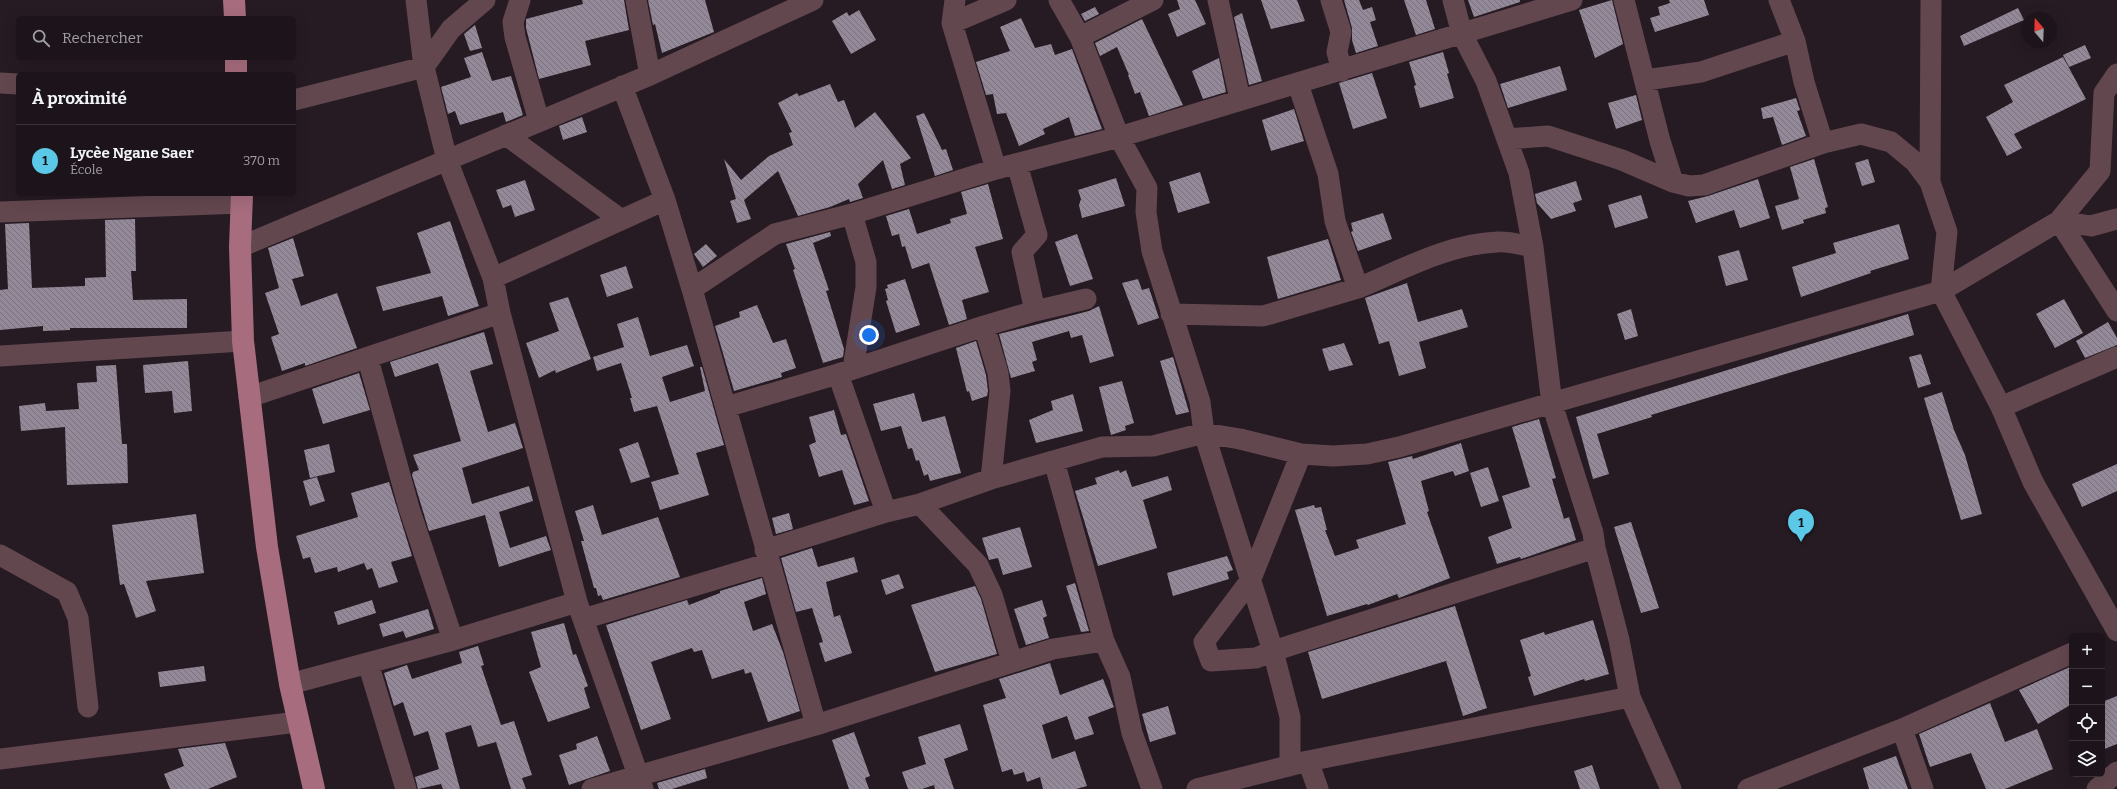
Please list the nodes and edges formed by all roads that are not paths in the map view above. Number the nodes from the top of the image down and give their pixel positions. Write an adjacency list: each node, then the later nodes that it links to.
1 (234, 0): 18 (main road)
2 (416, 0): 24 (street)
3 (485, 0): 24 (street)
4 (520, 0): 36 (street)
5 (636, 0): 28 (street)
6 (813, 0): 28 (street)
7 (954, 0): 19 (street)
8 (1006, 0): 19 (street)
9 (1060, 0): 21 (street)
10 (1153, 0): 21 (street)
11 (1218, 0): 35 (street)
12 (1331, 0): 25 (street)
13 (1454, 0): 20 (street)
14 (1572, 0): 20 (street)
15 (1624, 0): 29 (street)
16 (1779, 0): 22 (street)
17 (1931, 0): 45 (street)
18 (234, 16)
19 (952, 23): 43 (street)
20 (1462, 34): 25 (street); 39 (street)
21 (1080, 37): 38 (street)
22 (1795, 41): 29 (street); 40 (street)
23 (236, 60): 26 (main road)
24 (424, 67): 34 (street); 41 (street)
25 (1342, 71): 32 (street)
26 (236, 72)
27 (2117, 74): 52 (street)
28 (650, 75): 33 (street)
29 (1646, 80): 44 (street)
30 (0, 83): 31 (street)
31 (16, 84)
32 (1298, 84): 35 (street); 56 (street)
33 (622, 86): 36 (street); 47 (street)
34 (296, 99)
35 (1240, 99): 38 (street)
36 (539, 121): 37 (street)
37 (506, 135): 41 (street); 50 (street)
38 (1119, 137): 42 (street); 63 (street)
39 (1507, 139): 44 (street); 54 (street)
40 (1823, 143): 44 (street); 45 (street)
41 (447, 160): 53 (street); 55 (street)
42 (1017, 164): 43 (street); 60 (street)
43 (996, 169): 49 (street)
44 (1673, 182)
45 (1930, 182): 58 (street)
46 (242, 198): 48 (street); 53 (main road)
47 (665, 200): 50 (street); 57 (street)
48 (0, 212)
49 (852, 214): 57 (street); 69 (street)
50 (620, 219): 55 (street)
51 (2117, 219): 52 (street)
52 (2059, 221): 58 (street); 61 (street)
53 (240, 247): 65 (main road)
54 (1533, 247): 56 (street); 71 (street)
55 (493, 278): 62 (street)
56 (1358, 288): 63 (street)
57 (692, 289): 72 (street)
58 (1941, 291): 71 (street); 73 (street)
59 (1086, 298): 60 (street)
60 (1035, 311): 64 (street)
61 (2117, 312)
62 (500, 313): 68 (street); 85 (street)
63 (1171, 314): 74 (street)
64 (984, 326): 69 (street); 77 (street)
65 (243, 341): 66 (street); 70 (main road)
66 (0, 356)
67 (2117, 357): 73 (street)
68 (368, 359): 70 (street); 88 (street)
69 (846, 371): 72 (street); 79 (street)
70 (249, 396): 94 (main road)
71 (1552, 404): 75 (street); 80 (street)
72 (726, 407): 82 (street)
73 (2001, 407): 84 (street)
74 (1204, 433): 75 (street); 76 (street); 83 (street)
75 (1301, 454): 83 (street)
76 (1054, 461): 77 (street); 89 (street)
77 (991, 479): 78 (street)
78 (920, 504): 79 (street); 92 (street)
79 (886, 512): 82 (street)
80 (1595, 548): 90 (street); 95 (street)
81 (0, 555): 96 (street)
82 (768, 556): 85 (street); 98 (street)
83 (1250, 581): 90 (street); 90 (street)
84 (2110, 601): 86 (street)
85 (580, 610): 88 (street); 103 (street)
86 (2117, 632): 87 (street)
87 (2105, 638)
88 (453, 640): 93 (street)
89 (1104, 641): 92 (street); 107 (street)
90 (1273, 651): 101 (street)
91 (2069, 654): 99 (street)
92 (1012, 662): 98 (street)
93 (368, 663): 94 (street); 105 (street)
94 (290, 684): 97 (main road)
95 (1630, 696): 101 (street); 110 (street)
96 (88, 707)
97 (297, 722): 100 (street); 104 (main road)
98 (816, 725): 103 (street)
99 (1902, 729): 111 (street); 112 (street)
100 (0, 759)
101 (1299, 764): 108 (street); 109 (street)
102 (2117, 772): 113 (street)
103 (640, 782): 106 (street)
104 (314, 789)
105 (406, 789)
106 (592, 789)
107 (1152, 789)
108 (1197, 789)
109 (1318, 789)
110 (1671, 789)
111 (1748, 789)
112 (1923, 789)
113 (2097, 789)

